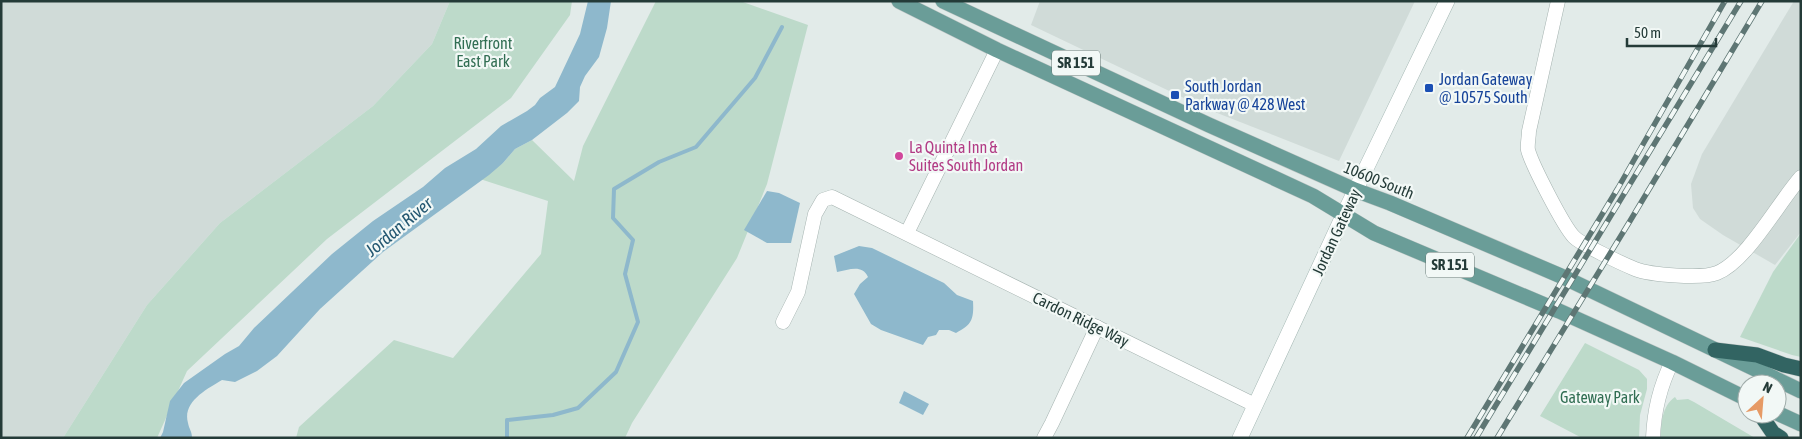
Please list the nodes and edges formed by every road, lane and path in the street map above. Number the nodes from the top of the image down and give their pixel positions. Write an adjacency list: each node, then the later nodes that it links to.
1 (899, 1): 5 (main road, SR 151)
2 (943, 1): 7 (main road, 10600 South / SR 151)
3 (1447, 1): 7 (main road, Jordan Gateway)
4 (1558, 1): 6 (street)
5 (997, 50): 8 (main road, SR 151); 9 (street)
6 (1801, 177)
7 (1355, 190): 8 (main road, Jordan Gateway); 12 (main road, 10600 South / SR 151)
8 (1344, 214): 13 (main road, SR 151); 17 (main road, Jordan Gateway)
9 (907, 233): 10 (street, Cardon Ridge Way); 11 (street, Cardon Ridge Way)
10 (783, 322)
11 (1097, 326): 17 (street, Cardon Ridge Way); 21 (street)
12 (1714, 350): 14 (highway); 15 (main road, 10600 South / SR 151)
13 (1672, 362): 16 (main road, SR 151); 23 (street)
14 (1801, 369)
15 (1801, 391)
16 (1737, 394)
17 (1255, 405): 22 (main road, Jordan Gateway)
18 (1787, 418): 20 (main road)
19 (1767, 424): 24 (highway)
20 (1801, 424)
21 (1044, 438)
22 (1240, 438)
23 (1653, 438)
24 (1781, 438)

